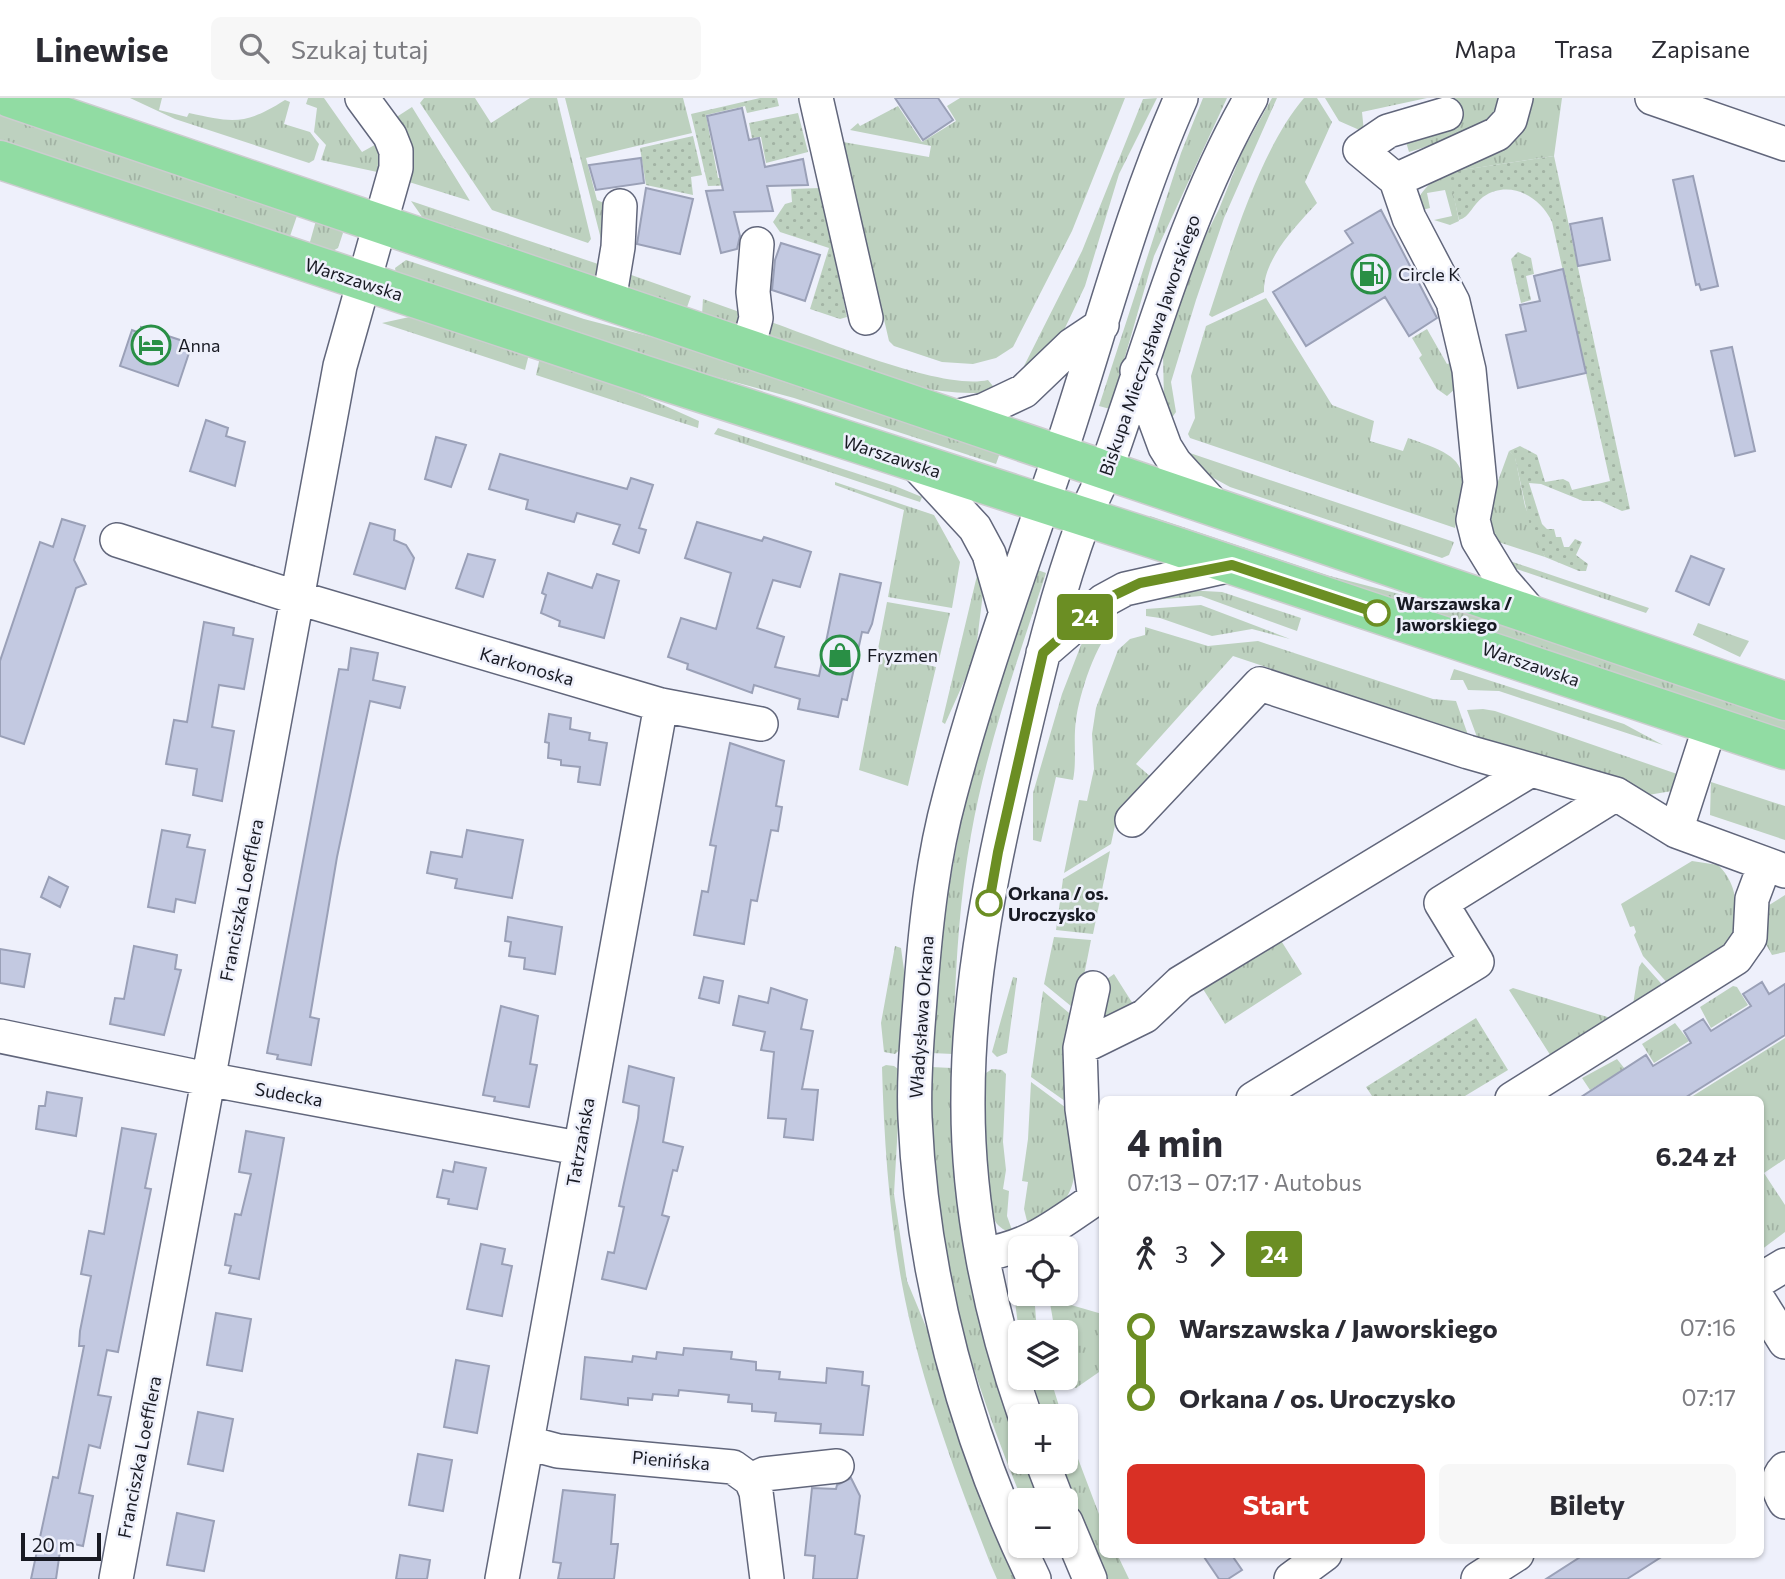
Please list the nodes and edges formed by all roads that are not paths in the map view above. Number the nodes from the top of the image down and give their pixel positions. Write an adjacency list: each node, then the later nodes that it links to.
1 (10, 98): 13 (main road)
2 (362, 98): 13 (street, Franciszka Loefflera)
3 (816, 98): 17 (street)
4 (1181, 98): 18 (street)
5 (1251, 98): 20 (street, Biskupa Mieczysława Jaworskiego)
6 (1516, 98): 11 (street)
7 (1653, 98): 9 (street)
8 (1446, 114): 11 (street)
9 (1785, 144)
10 (0, 160): 15 (main road, Warszawska)
11 (1396, 180): 32 (street)
12 (620, 206): 16 (street)
13 (381, 224): 15 (street, Franciszka Loefflera); 16 (main road)
14 (757, 244): 19 (street)
15 (364, 282): 23 (main road, Warszawska); 30 (street, Franciszka Loefflera)
16 (609, 301): 19 (main road)
17 (866, 318)
18 (1102, 325): 21 (street); 22 (street)
19 (748, 348): 21 (main road)
20 (1137, 371): 24 (street, Biskupa Mieczysława Jaworskiego); 26 (street)
21 (951, 418): 22 (main road)
22 (1059, 456): 24 (main road); 25 (street, Władysława Orkana)
23 (915, 463): 25 (main road, Warszawska); 31 (street)
24 (1105, 472): 26 (main road); 27 (street, Biskupa Mieczysława Jaworskiego)
25 (1042, 503): 27 (main road, Warszawska); 31 (street, Władysława Orkana)
26 (1217, 509): 32 (main road)
27 (1084, 517): 29 (main road, Warszawska); 33 (street)
28 (117, 540): 30 (street, Karkonoska)
29 (1232, 565): 33 (street); 37 (main road, Warszawska)
30 (295, 597): 35 (street, Karkonoska); 47 (street, Franciszka Loefflera)
31 (1005, 610): 68 (street, Władysława Orkana)
32 (1534, 617): 34 (main road)
33 (1043, 653): 52 (street)
34 (1785, 701)
35 (661, 705): 36 (street, Karkonoska); 50 (street, Tatrzańska)
36 (761, 723)
37 (1710, 726): 38 (main road, Warszawska); 42 (street)
38 (1785, 750)
39 (1531, 770): 40 (street); 41 (street); 46 (street)
40 (1616, 794): 42 (street); 48 (street)
41 (1132, 820)
42 (1676, 831): 43 (street)
43 (1775, 867): 49 (street)
44 (1093, 988): 46 (street)
45 (0, 1036): 47 (street, Sudecka)
46 (1080, 1048): 51 (street)
47 (207, 1079): 50 (street, Sudecka); 65 (street, Franciszka Loefflera)
48 (1258, 1096)
49 (1517, 1096)
50 (578, 1148): 58 (street, Tatrzańska)
51 (1099, 1197): 52 (street)
52 (984, 1254): 57 (street)
53 (1785, 1265): 54 (street)
54 (1764, 1278)
55 (1764, 1308): 56 (street)
56 (1785, 1342)
57 (1021, 1404)
58 (528, 1443): 61 (street, Pienińska); 66 (street, Tatrzańska)
59 (837, 1466): 61 (street)
60 (1785, 1469): 62 (street)
61 (751, 1480): 67 (street)
62 (1785, 1502)
63 (1078, 1550): 69 (street)
64 (1319, 1558): 70 (street)
65 (116, 1579)
66 (502, 1579)
67 (767, 1579)
68 (1034, 1579)
69 (1090, 1579)
70 (1290, 1579)

